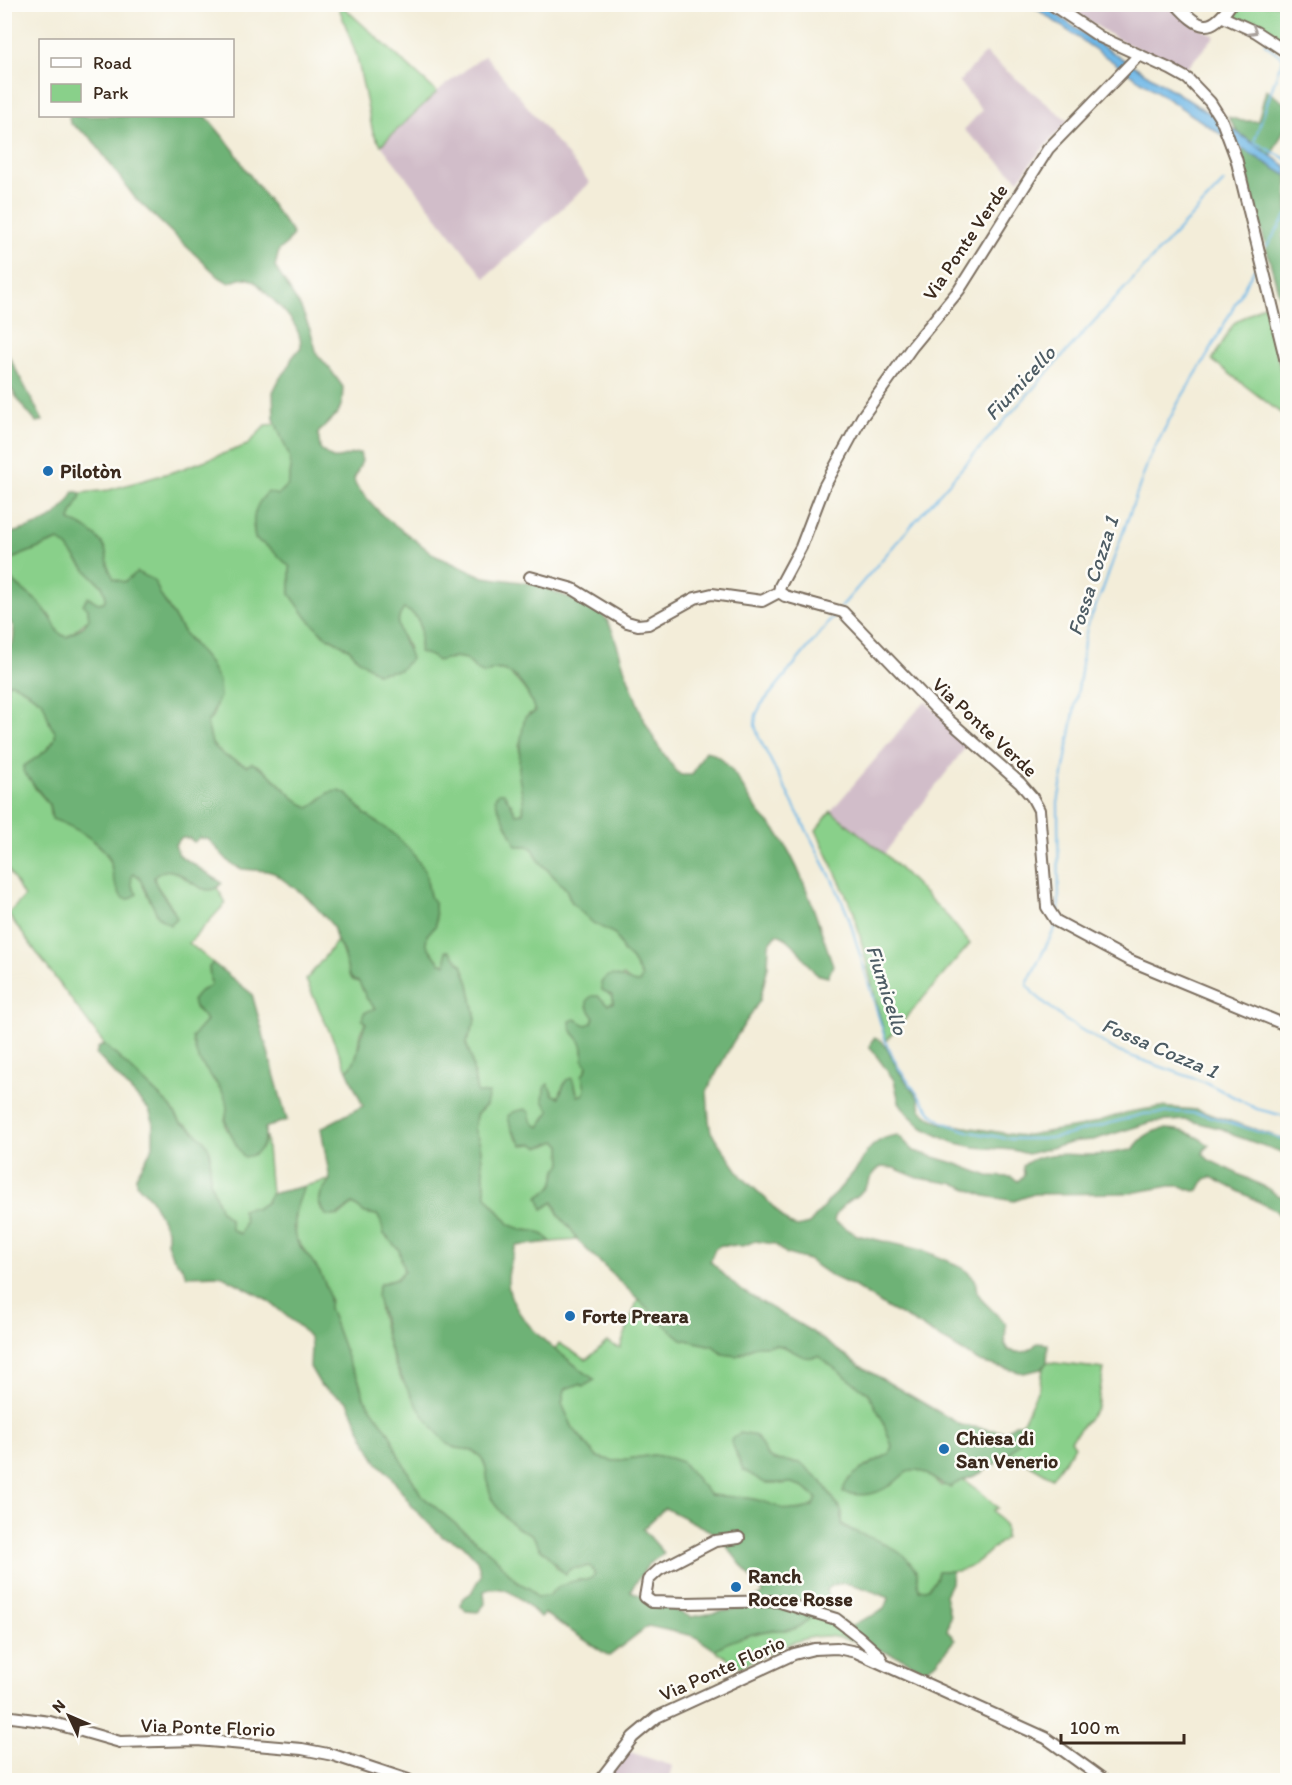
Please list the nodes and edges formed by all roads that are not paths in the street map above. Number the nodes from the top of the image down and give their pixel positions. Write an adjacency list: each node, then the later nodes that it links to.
1 (1051, 4): 6 (street)
2 (1176, 4): 4 (street)
3 (1231, 4): 4 (street)
4 (1222, 17): 5 (street, one-way to 5)
5 (1284, 51)
6 (1131, 63): 7 (street); 9 (street, Via Ponte Verde)
7 (1287, 370)
8 (531, 577): 9 (street)
9 (779, 592): 10 (street, Via Ponte Verde)
10 (1287, 1026)
11 (739, 1538): 12 (street, Via Ponte Florio)
12 (884, 1664): 15 (street, Via Ponte Florio); 16 (street, Via Ponte Florio)
13 (4, 1716): 14 (street, Via Ponte Florio)
14 (408, 1780)
15 (600, 1780)
16 (1104, 1780)

